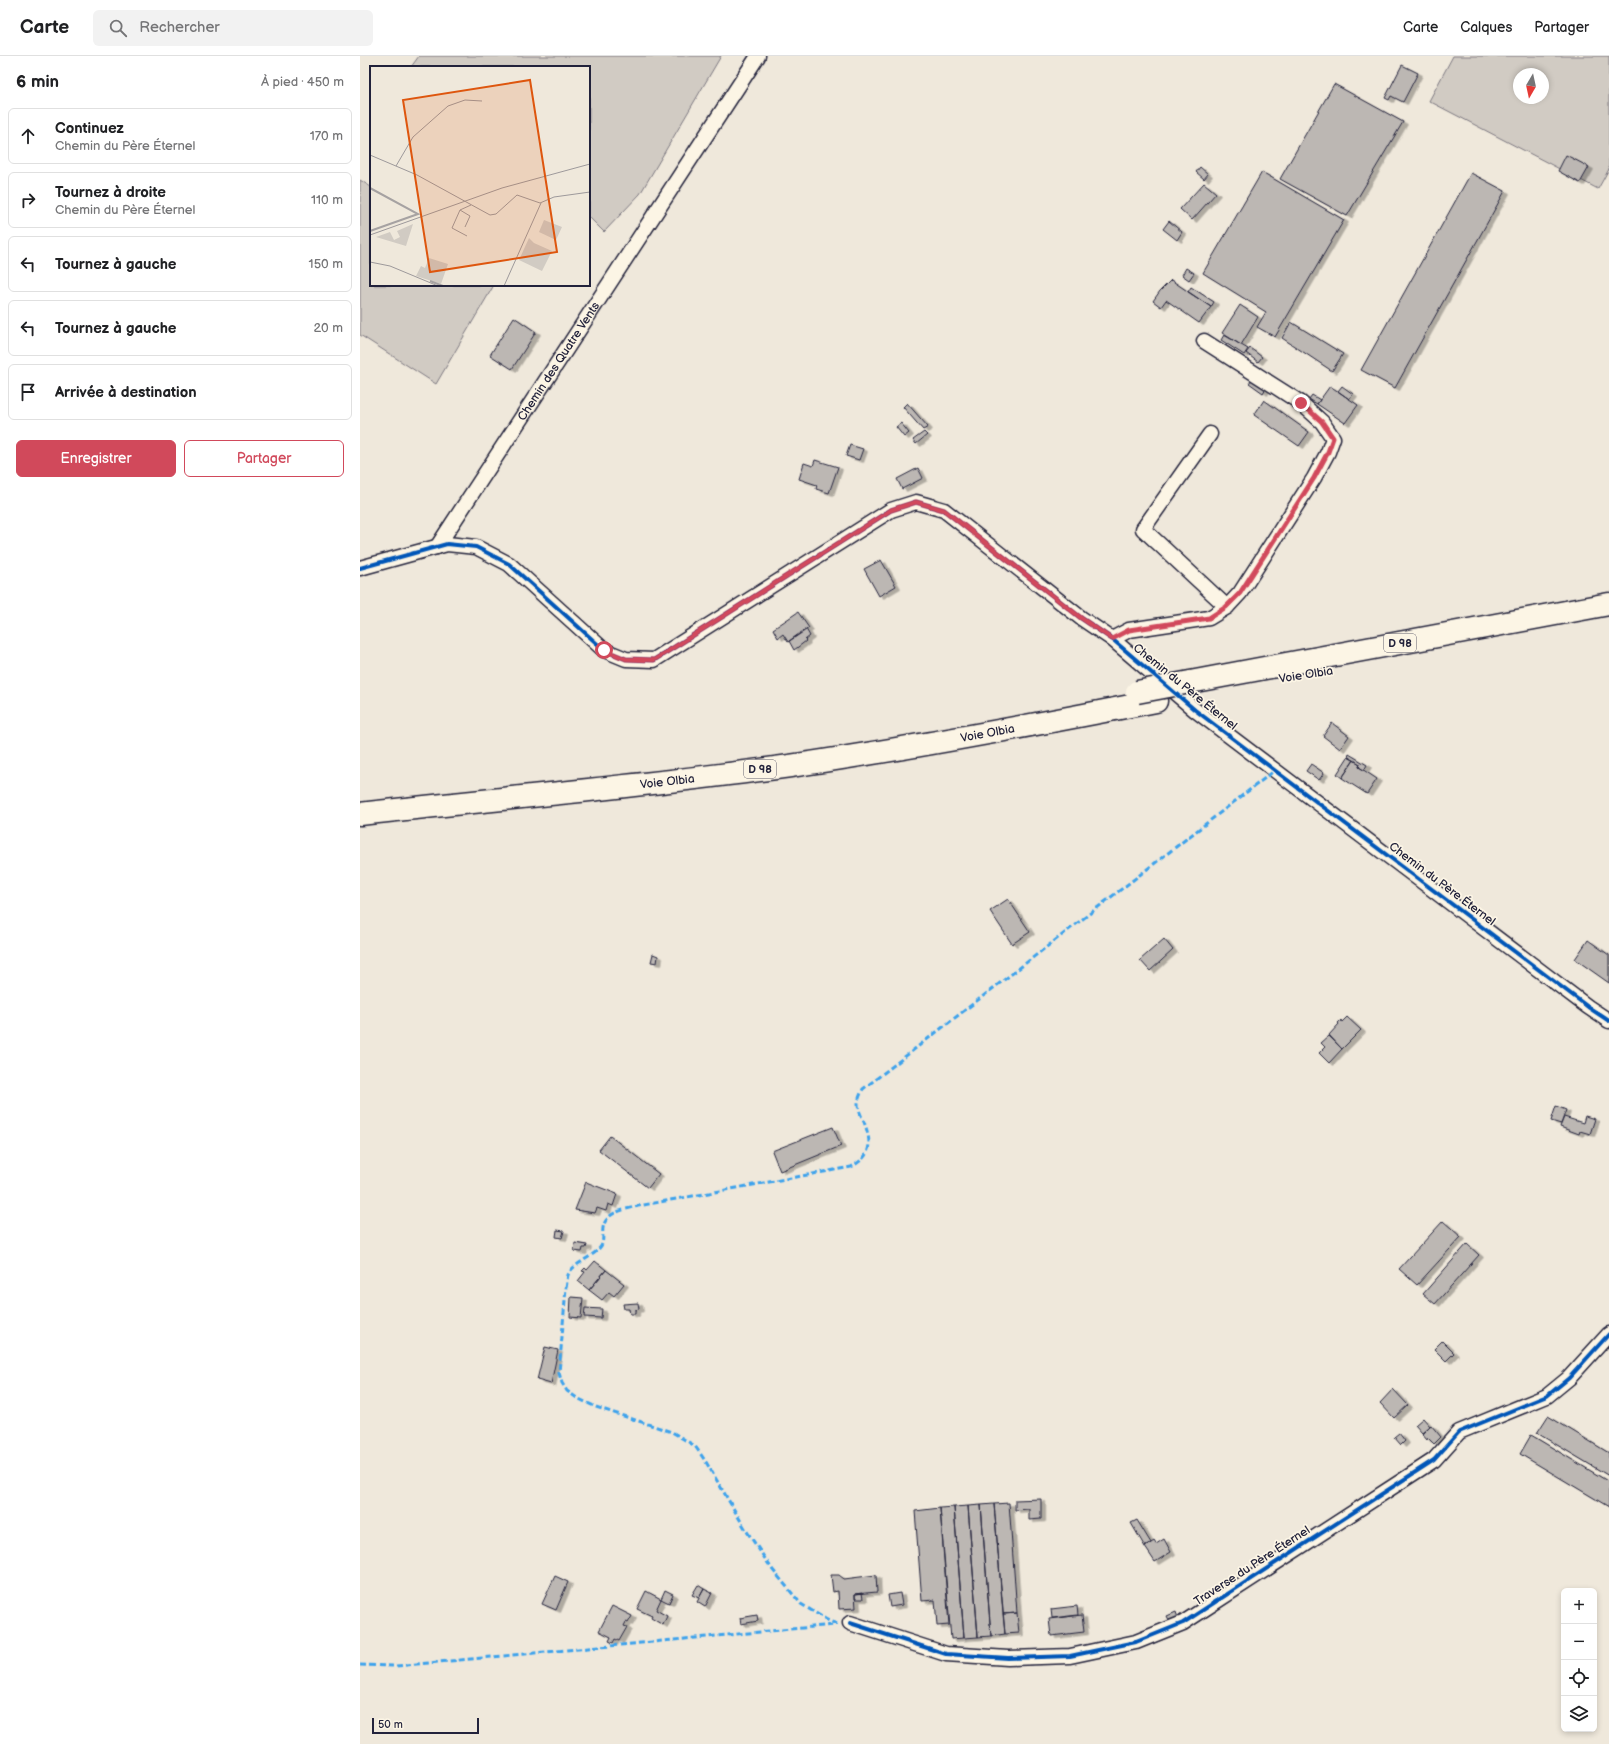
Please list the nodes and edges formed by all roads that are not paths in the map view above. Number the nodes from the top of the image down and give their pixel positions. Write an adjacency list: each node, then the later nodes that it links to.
1 (758, 56): 4 (street, Chemin des Quatre Vents)
2 (1204, 341): 7 (street)
3 (1210, 434): 7 (street)
4 (437, 546): 5 (street, Chemin du Père Éternel); 9 (street, Chemin du Père Éternel)
5 (360, 568)
6 (1609, 604): 10 (highway, Voie Olbia / D 98)
7 (1226, 607): 9 (street)
8 (1609, 617): 10 (highway, Voie Olbia / D 98)
9 (1112, 639): 14 (street, Chemin du Père Éternel)
10 (1192, 688): 11 (highway, Voie Olbia / D 98, bridge)
11 (1146, 697): 12 (highway, Voie Olbia / D 98); 13 (highway, Voie Olbia / D 98)
12 (360, 800)
13 (360, 814)
14 (1609, 1020)
15 (1609, 1334): 16 (street, Traverse du Père Éternel)
16 (850, 1623)

